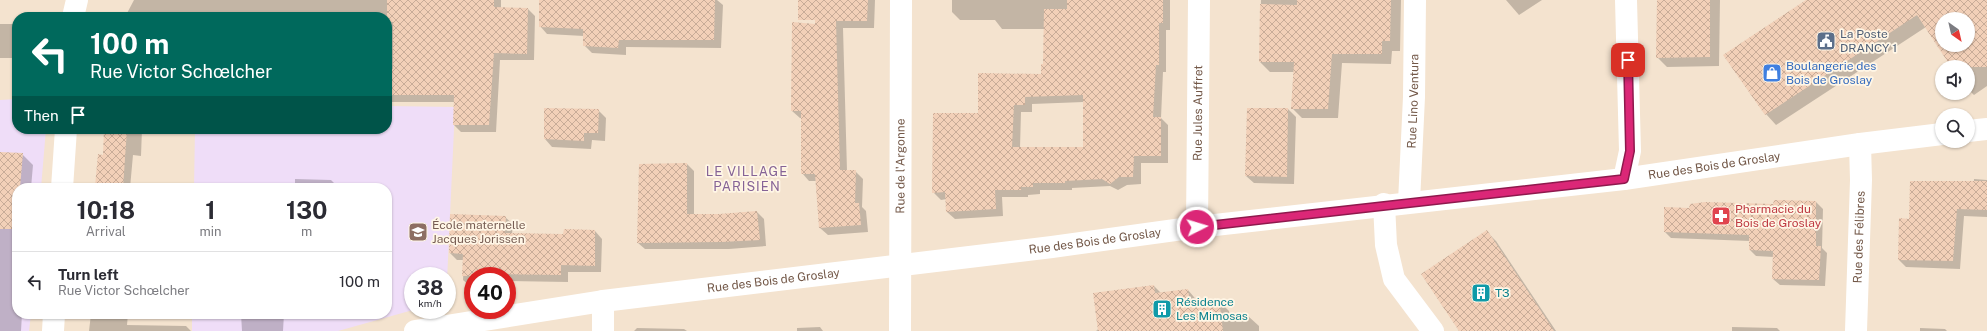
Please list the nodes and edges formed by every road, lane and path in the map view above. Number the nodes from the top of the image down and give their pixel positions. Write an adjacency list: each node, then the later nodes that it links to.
1 (77, 0): 6 (street)
2 (901, 0): 17 (street, Rue de l'Argonne)
3 (1199, 0): 16 (street, Rue Jules Auffret)
4 (1415, 0): 14 (street, Rue Lino Ventura)
5 (1626, 0): 12 (street)
6 (74, 12)
7 (1987, 129): 8 (street)
8 (1975, 130)
9 (66, 134): 13 (street)
10 (1935, 135): 11 (street, Rue des Bois de Groslay)
11 (1860, 144): 12 (street, Rue des Bois de Groslay); 25 (street, Rue des Félibres)
12 (1624, 179): 14 (street, Rue des Bois de Groslay)
13 (62, 183)
14 (1408, 202): 15 (street, Rue des Bois de Groslay)
15 (1384, 204): 16 (street, Rue des Bois de Groslay); 24 (street)
16 (1197, 227): 17 (street, Rue des Bois de Groslay)
17 (901, 265): 18 (street, Rue des Bois de Groslay); 23 (street, Rue de l'Argonne)
18 (603, 301): 21 (street, Rue des Bois de Groslay); 22 (street)
19 (54, 319): 20 (street)
20 (53, 331)
21 (415, 331)
22 (603, 331)
23 (900, 331)
24 (1433, 331)
25 (1856, 331)

